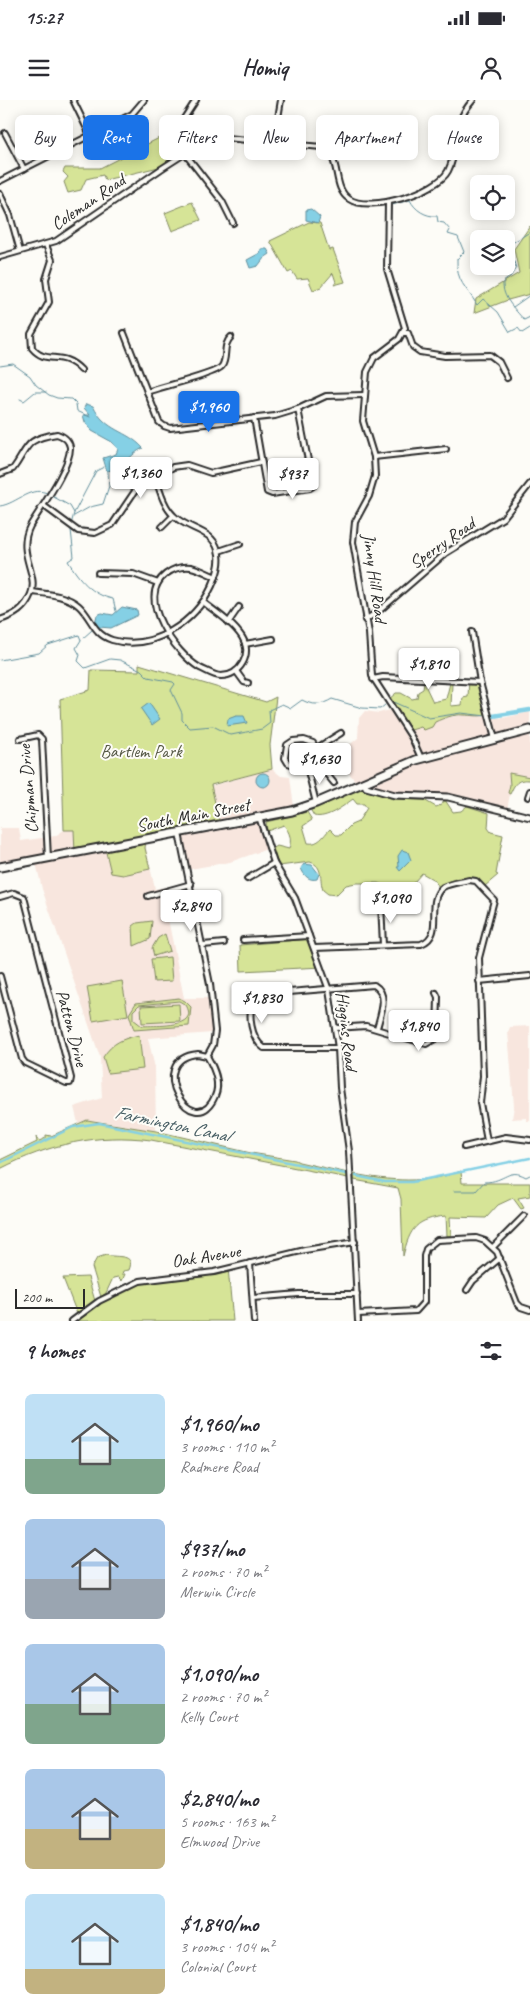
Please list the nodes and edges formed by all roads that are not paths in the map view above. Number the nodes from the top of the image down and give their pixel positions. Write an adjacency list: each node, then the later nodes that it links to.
1 (73, 100): 9 (street)
2 (144, 100): 6 (street)
3 (196, 100): 7 (street)
4 (281, 100): 8 (street)
5 (473, 100): 18 (street, Coleman Road)
6 (130, 115)
7 (187, 115)
8 (278, 115)
9 (83, 121)
10 (5, 133): 15 (street)
11 (83, 139): 15 (street)
12 (306, 145): 18 (street, Coleman Road)
13 (176, 160): 20 (street, Coleman Road)
14 (190, 160): 19 (street)
15 (24, 169): 16 (street)
16 (0, 180)
17 (0, 194): 21 (street)
18 (388, 202): 23 (street)
19 (233, 223)
20 (46, 245): 21 (street, Coleman Road); 26 (street)
21 (20, 251): 22 (street, Coleman Road)
22 (0, 257)
23 (404, 333): 27 (street); 29 (street, Jinny Hill Road)
24 (124, 334): 28 (street)
25 (231, 337): 28 (street)
26 (81, 370)
27 (507, 378)
28 (147, 392): 31 (street)
29 (364, 395): 30 (street); 33 (street, Jinny Hill Road)
30 (298, 409): 31 (street); 34 (street)
31 (254, 418): 34 (street)
32 (446, 449): 33 (street)
33 (374, 457): 50 (street, Jinny Hill Road)
34 (261, 462): 36 (street)
35 (0, 474): 38 (street)
36 (156, 479): 38 (street); 39 (street)
37 (530, 484): 50 (street, Sperry Road)
38 (44, 506): 46 (street)
39 (173, 516): 40 (street); 42 (street)
40 (162, 527)
41 (240, 544): 42 (street)
42 (219, 551): 44 (street)
43 (98, 574): 45 (street)
44 (216, 577): 45 (street); 47 (street)
45 (158, 583): 53 (street)
46 (32, 592): 49 (street); 53 (street)
47 (203, 602): 51 (street); 53 (street)
48 (239, 607): 51 (street)
49 (0, 620)
50 (366, 620): 57 (street, Jinny Hill Road)
51 (228, 623): 55 (street)
52 (472, 632): 58 (street)
53 (166, 634): 56 (street)
54 (273, 639): 55 (street)
55 (245, 644): 56 (street)
56 (236, 671): 59 (street)
57 (373, 679): 58 (street); 65 (street, Jinny Hill Road)
58 (480, 682): 63 (street)
59 (248, 683)
60 (530, 730): 63 (highway, South Main Street)
61 (341, 733): 64 (street)
62 (20, 739): 76 (street, Chipman Drive)
63 (495, 739): 65 (highway, South Main Street)
64 (317, 748): 66 (street); 67 (street)
65 (421, 758): 69 (highway, South Main Street)
66 (320, 766): 67 (street); 68 (street)
67 (308, 771): 72 (street)
68 (334, 783)
69 (366, 784): 72 (highway, South Main Street); 74 (main road)
70 (530, 792): 71 (street)
71 (528, 797)
72 (316, 803): 73 (highway, South Main Street)
73 (259, 817): 75 (highway, South Main Street); 77 (street, Higgins Road)
74 (530, 817)
75 (179, 833): 76 (highway, South Main Street); 80 (street)
76 (48, 858): 78 (highway, South Main Street)
77 (274, 864): 79 (street); 84 (street, Higgins Road)
78 (0, 868)
79 (247, 879)
80 (191, 884): 82 (street); 87 (street)
81 (0, 896): 90 (street, Patton Drive)
82 (148, 896)
83 (381, 904): 88 (street)
84 (310, 936): 85 (street); 89 (street, Higgins Road)
85 (243, 940)
86 (224, 943): 87 (street)
87 (203, 944): 98 (street)
88 (383, 945): 89 (street); 92 (street)
89 (314, 948): 93 (street, Higgins Road)
90 (0, 976)
91 (530, 976): 92 (street)
92 (479, 981): 100 (street)
93 (329, 990): 95 (street, Higgins Road); 96 (street); 97 (street)
94 (436, 993): 96 (street)
95 (336, 1028): 96 (street); 97 (street, Higgins Road)
96 (377, 1028)
97 (338, 1048): 103 (street, Higgins Road)
98 (207, 1056): 98 (street)
99 (530, 1140): 100 (street)
100 (487, 1141): 101 (street)
101 (464, 1147)
102 (524, 1216): 104 (street)
103 (355, 1242): 106 (street, Oak Avenue); 108 (street, Higgins Road)
104 (493, 1247): 105 (street); 111 (street)
105 (500, 1258): 107 (street); 110 (street)
106 (250, 1263): 109 (street); 112 (street, Oak Avenue)
107 (467, 1290)
108 (357, 1294): 109 (street); 111 (street, Higgins Road)
109 (253, 1298): 113 (street)
110 (530, 1310)
111 (358, 1314): 114 (street, Higgins Road)
112 (72, 1321)
113 (254, 1321)
114 (358, 1321)

